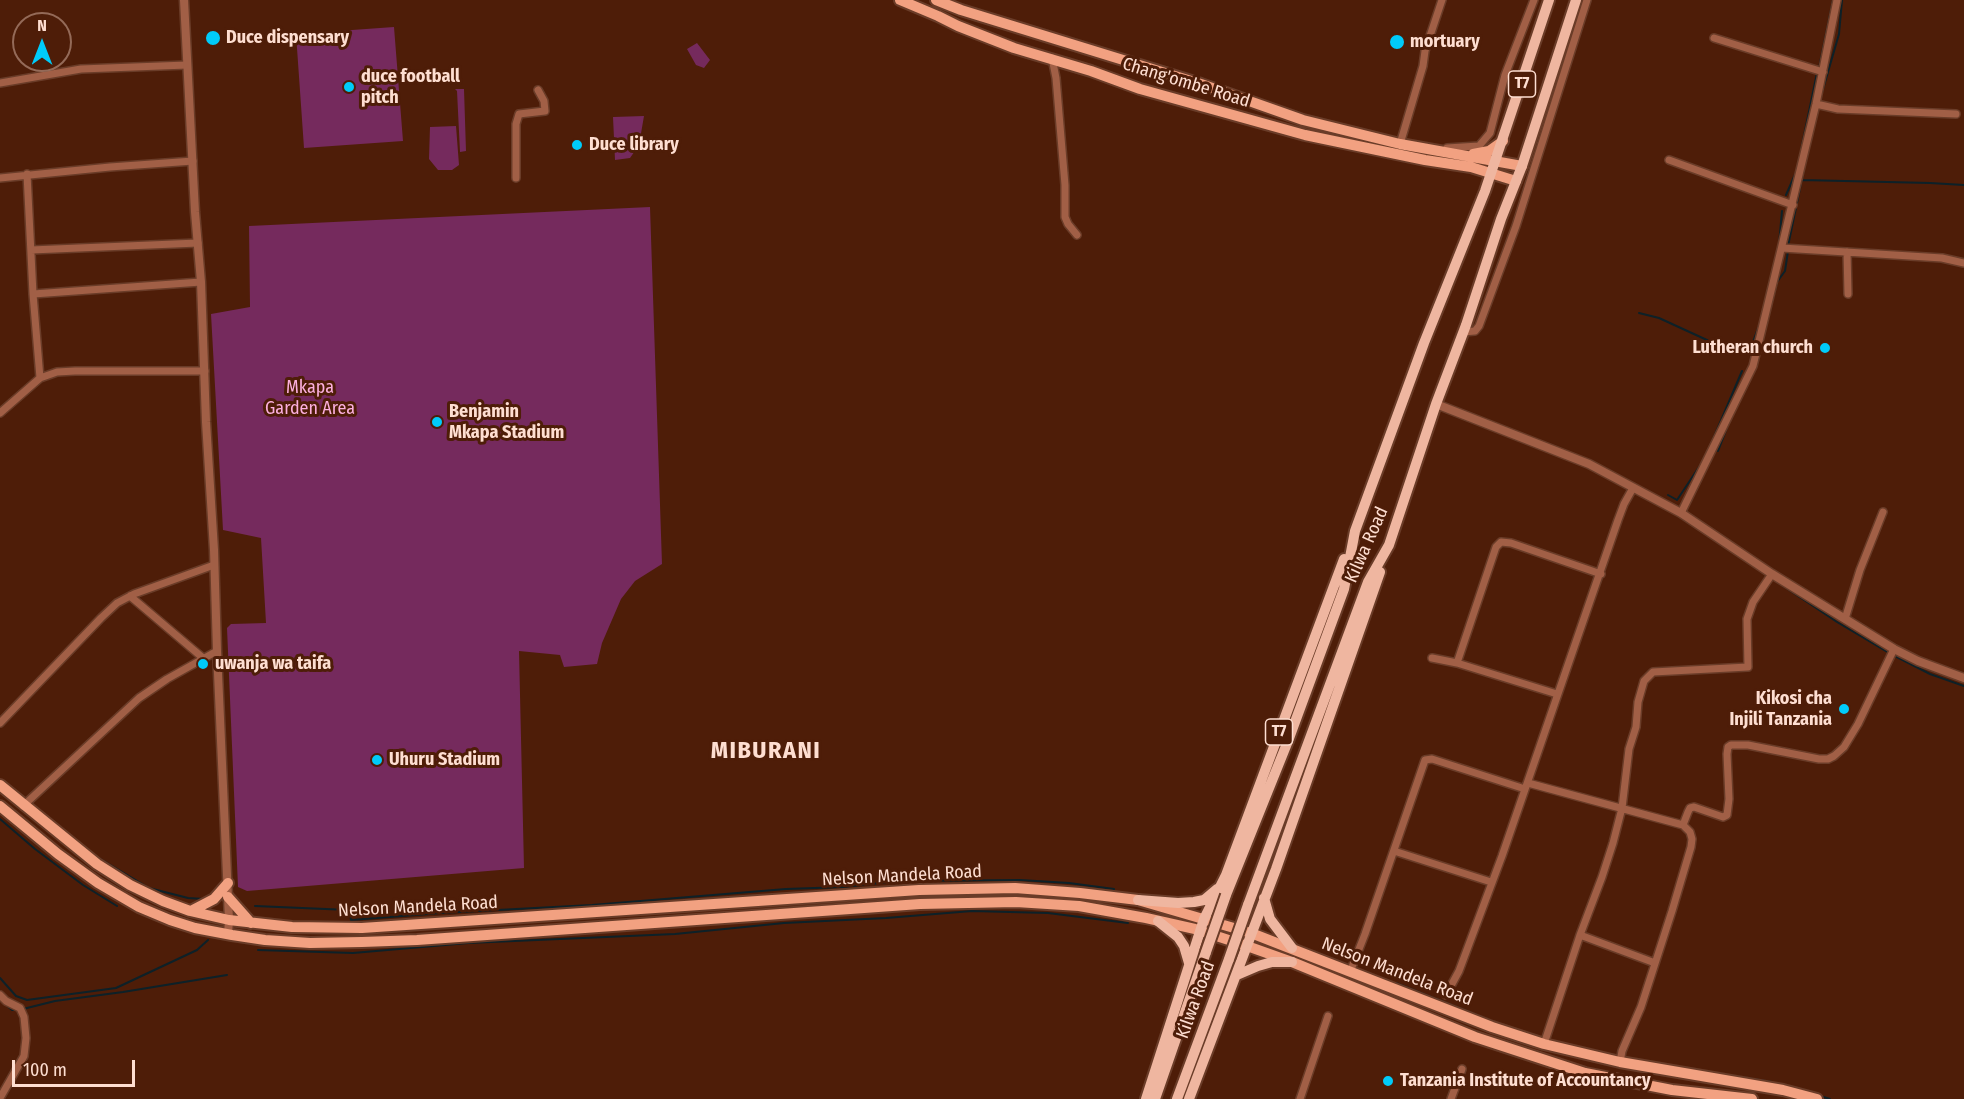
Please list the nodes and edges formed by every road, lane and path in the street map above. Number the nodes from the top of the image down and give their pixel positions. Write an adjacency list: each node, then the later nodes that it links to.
1 (184, 0): 12 (street)
2 (900, 0): 11 (main road, Chang'ombe Road)
3 (936, 0): 19 (main road, Chang'ombe Road)
4 (1442, 0): 19 (street)
5 (1534, 0): 20 (street)
6 (1549, 0): 18 (highway, Kilwa Road / T7)
7 (1576, 0): 25 (highway, Kilwa Road / T7)
8 (1587, 0): 43 (street)
9 (1837, 0): 13 (street)
10 (1714, 38): 13 (street)
11 (1052, 58): 26 (main road, Chang'ombe Road); 34 (street)
12 (187, 65): 14 (street); 23 (street)
13 (1823, 72): 16 (street)
14 (0, 83)
15 (538, 90): 30 (street)
16 (1816, 104): 17 (street); 33 (street)
17 (1956, 114)
18 (1503, 141): 21 (main road, Chang'ombe Road); 24 (highway, Kilwa Road / T7)
19 (1400, 144): 20 (main road, Chang'ombe Road)
20 (1438, 150): 21 (main road, Chang'ombe Road)
21 (1467, 155): 24 (main road, Chang'ombe Road)
22 (1669, 160): 33 (street)
23 (193, 161): 27 (street); 35 (street)
24 (1496, 161): 25 (main road, Chang'ombe Road); 28 (highway, Kilwa Road / T7)
25 (1522, 166): 31 (highway, Kilwa Road / T7)
26 (1471, 167): 28 (main road, Chang'ombe Road); 32 (main road)
27 (27, 174): 29 (street); 37 (street)
28 (1492, 174): 31 (main road, Chang'ombe Road); 32 (highway, Kilwa Road / T7)
29 (0, 178)
30 (516, 178)
31 (1516, 181): 43 (highway, Kilwa Road / T7)
32 (1485, 191): 51 (highway, Kilwa Road / T7)
33 (1793, 204): 36 (street)
34 (1077, 235)
35 (198, 243): 37 (street); 40 (street)
36 (1782, 248): 38 (street); 50 (street)
37 (31, 250): 41 (street)
38 (1847, 252): 39 (street); 42 (street)
39 (1964, 263)
40 (201, 282): 41 (street); 44 (street)
41 (33, 294): 45 (street)
42 (1848, 294)
43 (1463, 332): 46 (highway, Kilwa Road / T7)
44 (205, 371): 45 (street); 53 (street)
45 (40, 378): 47 (street)
46 (1436, 404): 48 (street); 52 (highway, Kilwa Road / T7)
47 (0, 413)
48 (1633, 488): 50 (street); 54 (street)
49 (1883, 512): 57 (street)
50 (1680, 513): 55 (street)
51 (1355, 531): 73 (highway, T7); 103 (highway, Kilwa Road / T7, bridge)
52 (1389, 545): 77 (highway, T7); 104 (highway, Kilwa Road / T7, bridge)
53 (214, 565): 56 (street); 59 (street)
54 (1600, 574): 62 (street); 64 (street)
55 (1772, 574): 57 (street); 70 (street)
56 (130, 596): 60 (street); 65 (street)
57 (1845, 619): 58 (street)
58 (1894, 649): 63 (street); 71 (street)
59 (217, 651): 60 (street); 75 (street)
60 (203, 658): 69 (street)
61 (1432, 658): 62 (street)
62 (1457, 663): 64 (street)
63 (1964, 678)
64 (1557, 694): 67 (street)
65 (0, 723)
66 (0, 785): 69 (main road, Nelson Mandela Road)
67 (1526, 786): 70 (street); 72 (street); 74 (street)
68 (0, 806): 86 (main road, Nelson Mandela Road)
69 (23, 806): 79 (main road, Nelson Mandela Road)
70 (1622, 808): 71 (street); 87 (street)
71 (1683, 825): 92 (street)
72 (1394, 851): 74 (street); 93 (street)
73 (1224, 881): 78 (highway); 80 (highway, T7)
74 (1491, 882): 96 (street)
75 (228, 883): 76 (street); 79 (main road)
76 (228, 897): 81 (street); 83 (main road)
77 (1264, 898): 85 (highway, T7); 89 (highway)
78 (1138, 900): 80 (main road, Nelson Mandela Road); 83 (main road, Nelson Mandela Road)
79 (190, 911): 81 (main road, Nelson Mandela Road)
80 (1204, 919): 84 (highway, T7); 85 (main road, Nelson Mandela Road)
81 (229, 920): 83 (main road, Nelson Mandela Road); 86 (street)
82 (1158, 921): 84 (main road, Nelson Mandela Road); 86 (main road, Nelson Mandela Road); 91 (highway)
83 (251, 923)
84 (1200, 931): 88 (main road, Nelson Mandela Road); 91 (highway, T7)
85 (1251, 933): 88 (highway, T7); 89 (main road, Nelson Mandela Road)
86 (228, 934)
87 (1580, 935): 92 (street); 98 (street)
88 (1247, 946): 90 (main road, Nelson Mandela Road); 94 (highway, T7)
89 (1292, 948): 93 (main road, Nelson Mandela Road)
90 (1292, 962): 94 (highway); 108 (main road, Nelson Mandela Road)
91 (1189, 963): 102 (highway, T7)
92 (1655, 963): 99 (street)
93 (1350, 972): 98 (main road, Nelson Mandela Road)
94 (1237, 975): 105 (highway, T7)
95 (0, 995): 101 (street)
96 (1446, 995)
97 (1328, 1016): 106 (street)
98 (1544, 1044): 99 (main road, Nelson Mandela Road)
99 (1620, 1062): 109 (main road, Nelson Mandela Road)
100 (1462, 1069): 107 (street)
101 (0, 1098)
102 (1146, 1099)
103 (1155, 1099)
104 (1177, 1099)
105 (1189, 1099)
106 (1300, 1099)
107 (1451, 1099)
108 (1752, 1099)
109 (1817, 1099)

